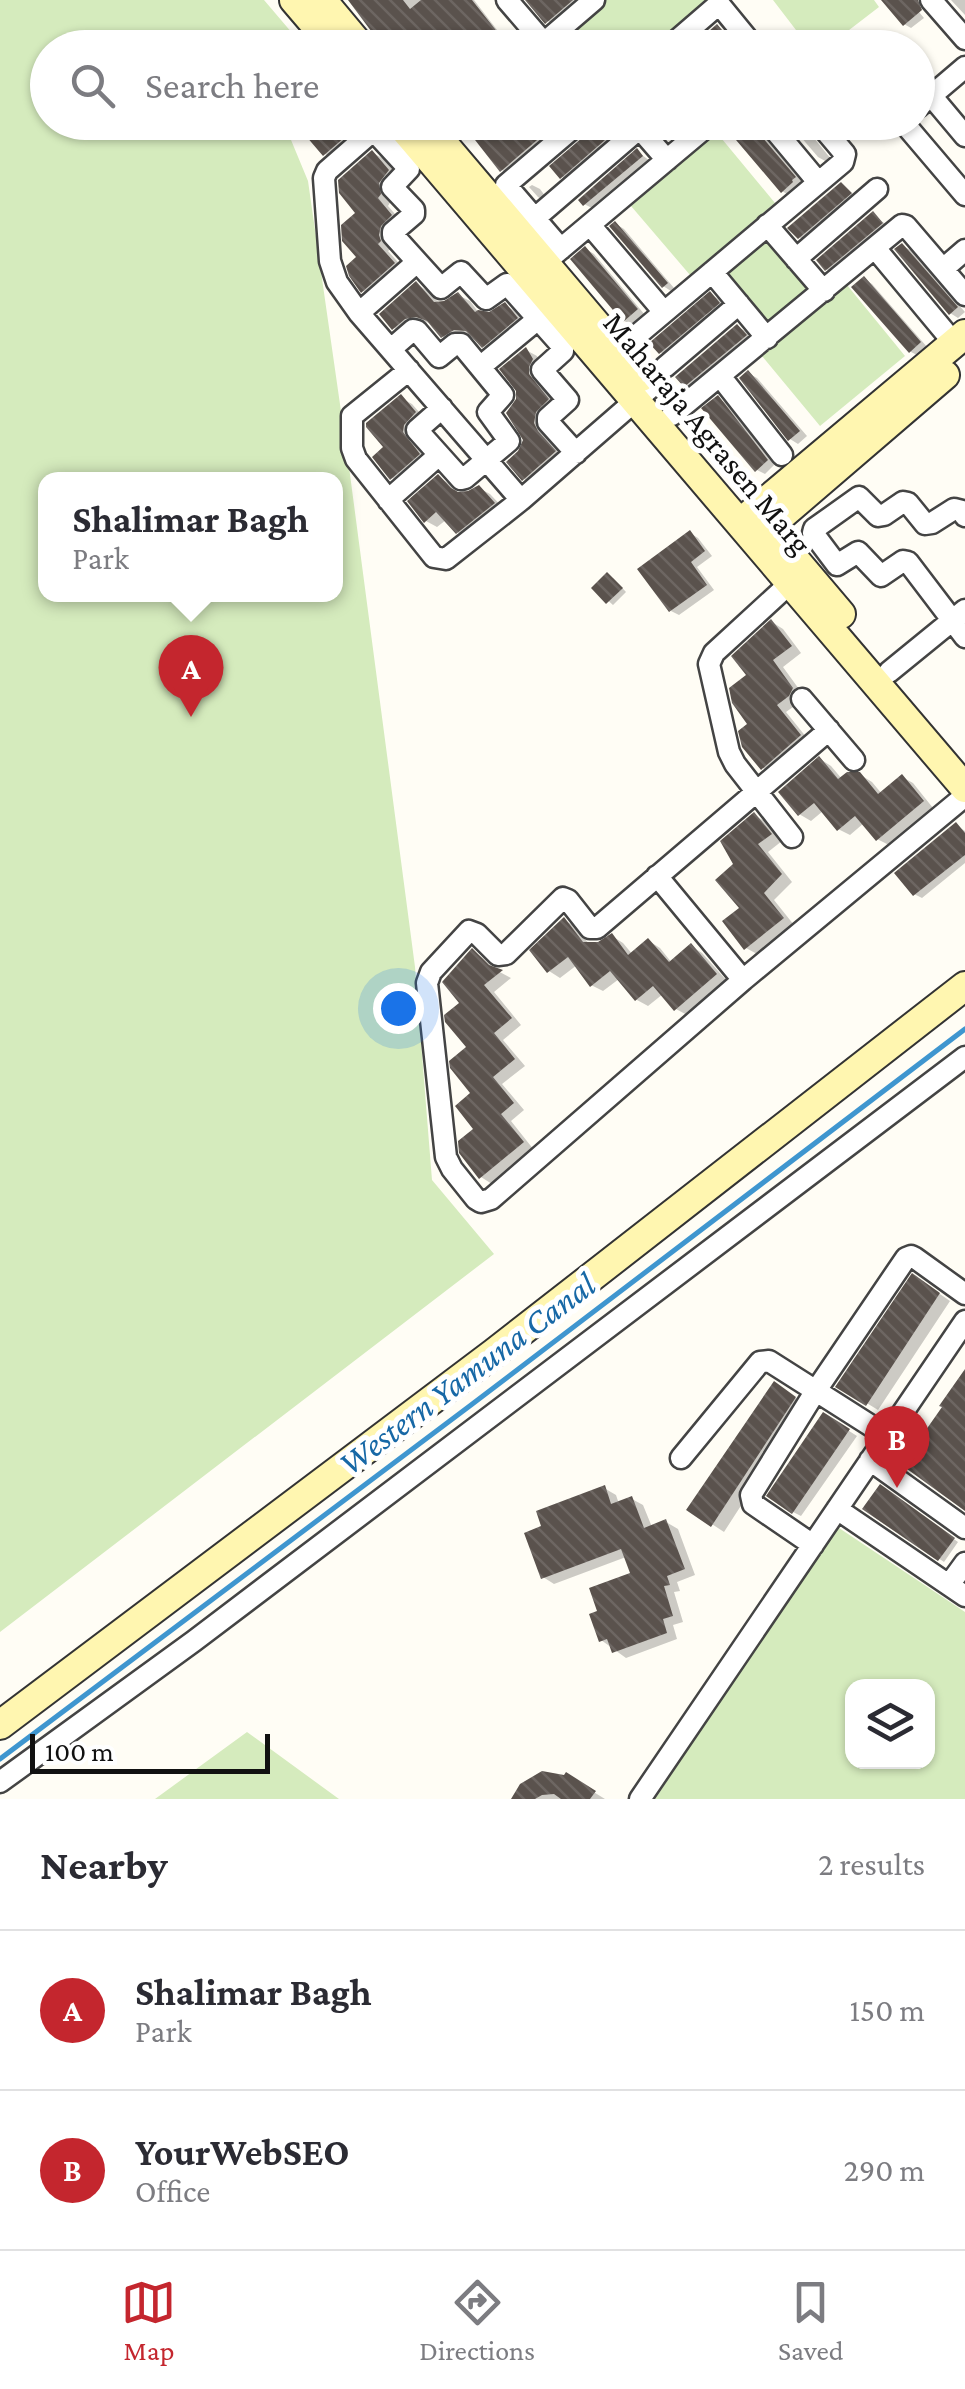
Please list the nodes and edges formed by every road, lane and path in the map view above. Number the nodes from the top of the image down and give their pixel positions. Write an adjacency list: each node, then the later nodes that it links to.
1 (294, 0): 6 (street)
2 (322, 0): 7 (street)
3 (508, 0): 8 (street)
4 (594, 0): 9 (street)
5 (931, 0): 12 (street)
6 (320, 30)
7 (347, 30)
8 (530, 30)
9 (559, 30)
10 (689, 30): 11 (street)
11 (737, 30)
12 (965, 39)
13 (965, 67): 14 (street)
14 (935, 86)
15 (935, 107): 16 (street)
16 (965, 136)
17 (366, 140): 46 (street)
18 (393, 140): 39 (street)
19 (400, 140): 51 (street, Maharaja Agrasen Marg)
20 (449, 140): 37 (street, Maharaja Agrasen Marg)
21 (559, 140): 32 (street)
22 (623, 140): 32 (street)
23 (652, 140): 28 (street)
24 (691, 140): 28 (street)
25 (783, 140): 29 (street)
26 (833, 140): 29 (street)
27 (918, 140): 31 (street)
28 (667, 160): 33 (street)
29 (818, 182): 34 (street)
30 (877, 188): 38 (street)
31 (965, 195)
32 (534, 219): 37 (street)
33 (590, 225): 37 (street); 45 (street)
34 (768, 225): 38 (street); 41 (street)
35 (875, 248): 40 (street); 42 (street); 50 (street)
36 (965, 250): 40 (street)
37 (553, 256): 51 (street, Maharaja Agrasen Marg)
38 (796, 259): 42 (street)
39 (416, 262): 46 (street); 47 (street)
40 (942, 269): 43 (street)
41 (712, 272): 44 (street); 45 (street)
42 (824, 292): 48 (street)
43 (965, 295)
44 (739, 304): 48 (street); 55 (street)
45 (664, 312): 51 (street)
46 (360, 313): 49 (street)
47 (538, 319): 52 (street); 58 (street)
48 (767, 338): 54 (street)
49 (391, 349): 52 (street); 53 (street)
50 (963, 351): 65 (street)
51 (611, 357): 55 (street, Maharaja Agrasen Marg)
52 (480, 368): 61 (street)
53 (409, 370): 56 (street); 62 (street)
54 (720, 376): 57 (street); 60 (street)
55 (650, 385): 57 (street, Maharaja Agrasen Marg); 58 (street); 65 (street, Maharaja Agrasen Marg)
56 (442, 408): 59 (street); 61 (street)
57 (672, 415): 65 (street, Maharaja Agrasen Marg)
58 (576, 453): 63 (street)
59 (438, 455): 61 (street); 62 (street)
60 (782, 455)
61 (486, 460): 63 (street)
62 (388, 500): 63 (street)
63 (521, 500)
64 (965, 516): 67 (street)
65 (754, 525): 66 (street, Maharaja Agrasen Marg)
66 (797, 577): 68 (street, Maharaja Agrasen Marg); 73 (street, Maharaja Agrasen Marg); 74 (street)
67 (961, 623): 68 (street)
68 (890, 672): 72 (street, Maharaja Agrasen Marg)
69 (802, 699): 70 (street)
70 (829, 730): 71 (street); 74 (street)
71 (854, 760)
72 (965, 762)
73 (965, 788)
74 (757, 792): 76 (street); 77 (street)
75 (965, 796): 78 (street)
76 (792, 837)
77 (656, 876): 78 (street); 78 (street)
78 (743, 980)
79 (965, 986): 93 (street)
80 (965, 1057): 94 (street)
81 (965, 1294): 84 (street)
82 (965, 1321): 83 (street)
83 (958, 1346): 85 (street)
84 (815, 1392): 85 (street); 86 (street); 90 (street)
85 (887, 1436): 87 (street)
86 (681, 1458)
87 (870, 1460): 88 (street); 89 (street)
88 (837, 1509): 90 (street); 92 (street)
89 (965, 1528)
90 (813, 1545): 95 (street)
91 (965, 1562): 92 (street)
92 (957, 1590)
93 (0, 1725)
94 (0, 1782)
95 (640, 1799)

